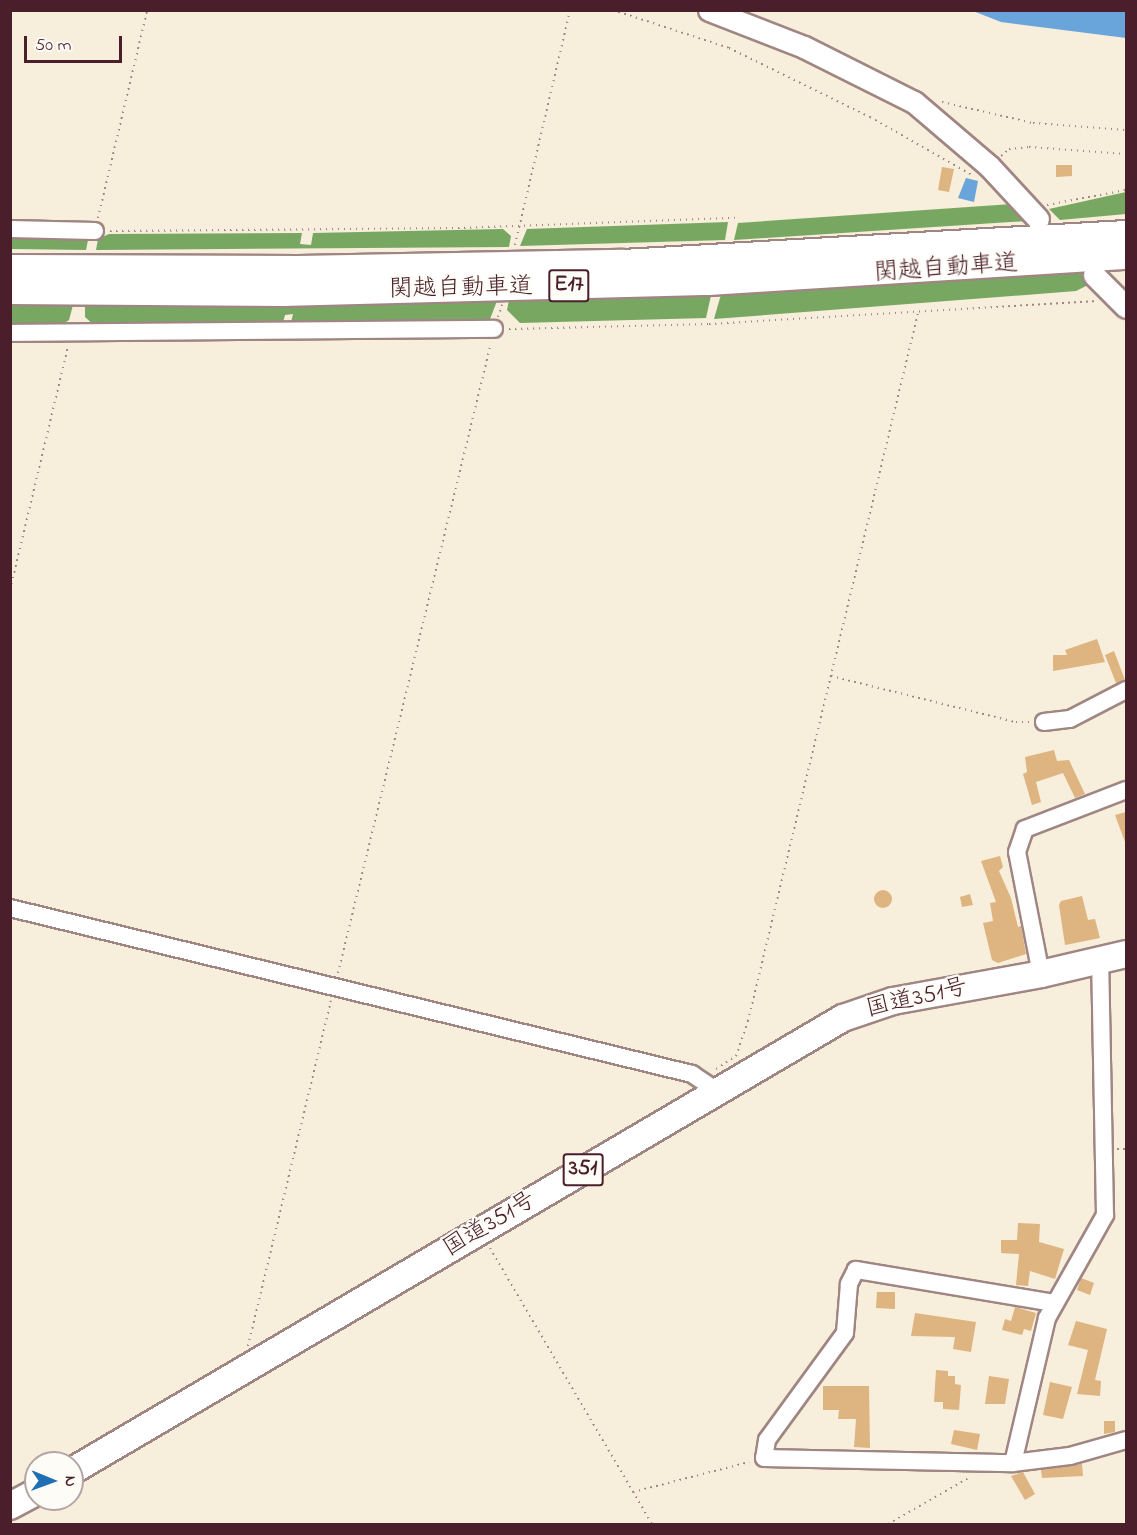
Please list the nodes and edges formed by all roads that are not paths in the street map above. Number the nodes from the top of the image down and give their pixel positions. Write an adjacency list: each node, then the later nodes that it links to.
1 (709, 10): 2 (main road)
2 (1035, 215)
3 (10, 229): 4 (street)
4 (95, 231)
5 (1126, 234): 7 (highway, 関越自動車道 / E17)
6 (1126, 256): 9 (highway, 関越自動車道 / E17)
7 (10, 268)
8 (1094, 275): 10 (main road)
9 (10, 291)
10 (1123, 301)
11 (494, 329): 12 (street)
12 (10, 333)
13 (1126, 690): 14 (street)
14 (1044, 722)
15 (1126, 790): 19 (street)
16 (10, 908): 20 (street)
17 (1126, 954): 18 (highway, 国道351号 / 351)
18 (1100, 960): 19 (highway, 国道351号 / 351); 21 (street)
19 (1041, 974): 20 (highway, 国道351号 / 351)
20 (709, 1084): 24 (highway, 国道351号 / 351)
21 (1054, 1303): 23 (street); 23 (street)
22 (1126, 1440): 23 (street)
23 (1013, 1463)
24 (84, 1464)
25 (24, 1498): 26 (highway)
26 (10, 1506)

